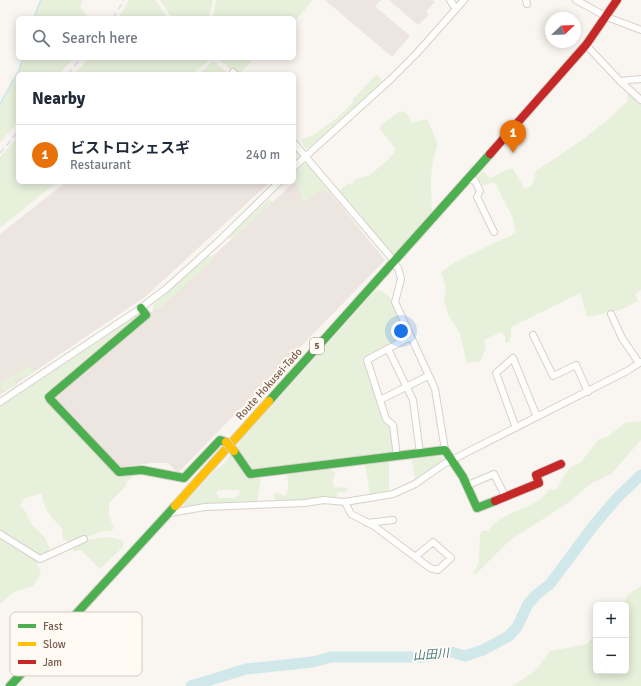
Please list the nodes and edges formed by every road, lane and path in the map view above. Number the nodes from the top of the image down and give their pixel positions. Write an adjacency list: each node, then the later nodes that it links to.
1 (450, 0): 5 (street)
2 (464, 0): 5 (street)
3 (576, 0): 6 (street)
4 (617, 0): 6 (main road, Route Hokusei-Tado / 5)
5 (456, 9): 13 (street)
6 (607, 17): 7 (street); 8 (main road, Route Hokusei-Tado / 5)
7 (641, 30)
8 (586, 45): 10 (street); 15 (main road, Route Hokusei-Tado / 5)
9 (641, 78): 10 (street)
10 (620, 81): 11 (street)
11 (641, 100)
12 (296, 146): 13 (street)
13 (304, 156): 14 (street); 18 (street)
14 (296, 165)
15 (468, 179): 17 (street); 18 (main road, Route Hokusei-Tado / 5)
16 (277, 184): 19 (street)
17 (494, 232)
18 (393, 261): 22 (street); 40 (main road, Route Hokusei-Tado / 5)
19 (140, 308): 29 (street); 34 (main road, bridge)
20 (611, 314): 24 (street)
21 (533, 335): 27 (street)
22 (410, 337): 23 (street); 25 (street)
23 (388, 349): 26 (street); 28 (street)
24 (640, 362): 27 (street)
25 (428, 376): 26 (street); 32 (street)
26 (406, 387): 28 (street); 33 (street)
27 (588, 392): 30 (street)
28 (380, 400): 34 (street)
29 (0, 402)
30 (538, 417): 31 (street); 31 (street)
31 (516, 428): 35 (street)
32 (445, 450): 33 (main road); 35 (main road)
33 (420, 453): 34 (main road)
34 (397, 457)
35 (451, 461): 37 (main road); 39 (street)
36 (561, 464): 38 (main road)
37 (468, 485): 38 (street); 38 (main road)
38 (505, 496)
39 (345, 502): 40 (street); 42 (street)
40 (168, 514): 46 (main road, Route Hokusei-Tado / 5)
41 (393, 520): 42 (street)
42 (367, 523): 45 (street)
43 (0, 534): 44 (street)
44 (84, 539)
45 (415, 557): 45 (street)
46 (78, 612)
47 (19, 676): 48 (main road, Route Hokusei-Tado / 5)
48 (10, 686)

